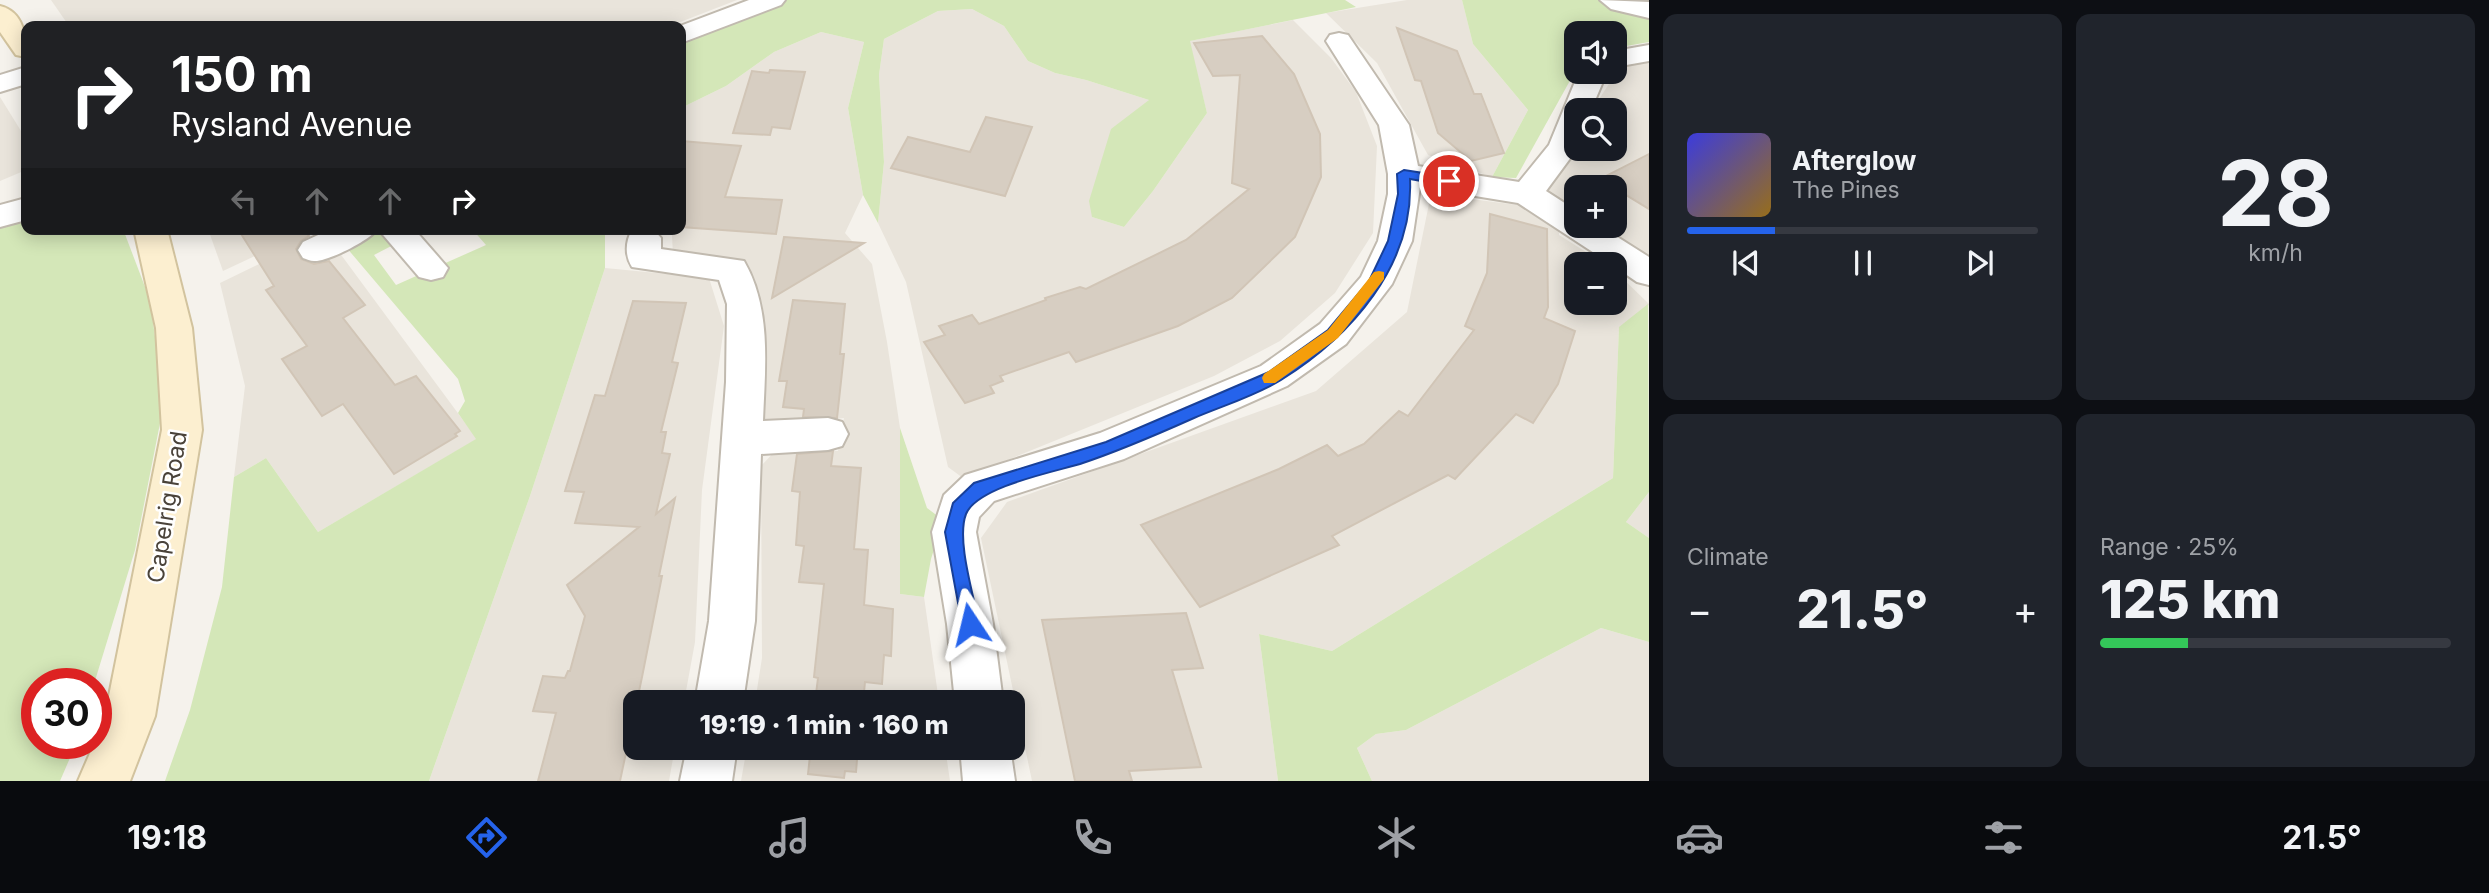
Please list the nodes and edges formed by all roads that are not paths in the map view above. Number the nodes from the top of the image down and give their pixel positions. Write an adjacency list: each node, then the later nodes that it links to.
1 (772, 0): 5 (street)
2 (1613, 0): 3 (street)
3 (1649, 10)
4 (0, 15): 7 (street)
5 (686, 33)
6 (1339, 41): 13 (street)
7 (21, 42)
8 (1649, 53): 9 (street)
9 (1627, 57)
10 (21, 77): 11 (street)
11 (0, 84)
12 (1564, 144): 14 (street)
13 (1404, 174): 14 (street); 27 (street)
14 (1527, 194): 23 (street)
15 (21, 210): 16 (street)
16 (0, 216)
17 (151, 235): 30 (street, Capelrig Road)
18 (348, 235): 21 (street)
19 (400, 235): 22 (street)
20 (644, 238): 25 (street)
21 (315, 250)
22 (431, 268)
23 (1649, 273)
24 (828, 435): 25 (street)
25 (742, 439): 26 (street)
26 (721, 690)
27 (978, 690)
28 (710, 760): 31 (street)
29 (987, 760): 32 (street)
30 (104, 781)
31 (706, 781)
32 (989, 781)

